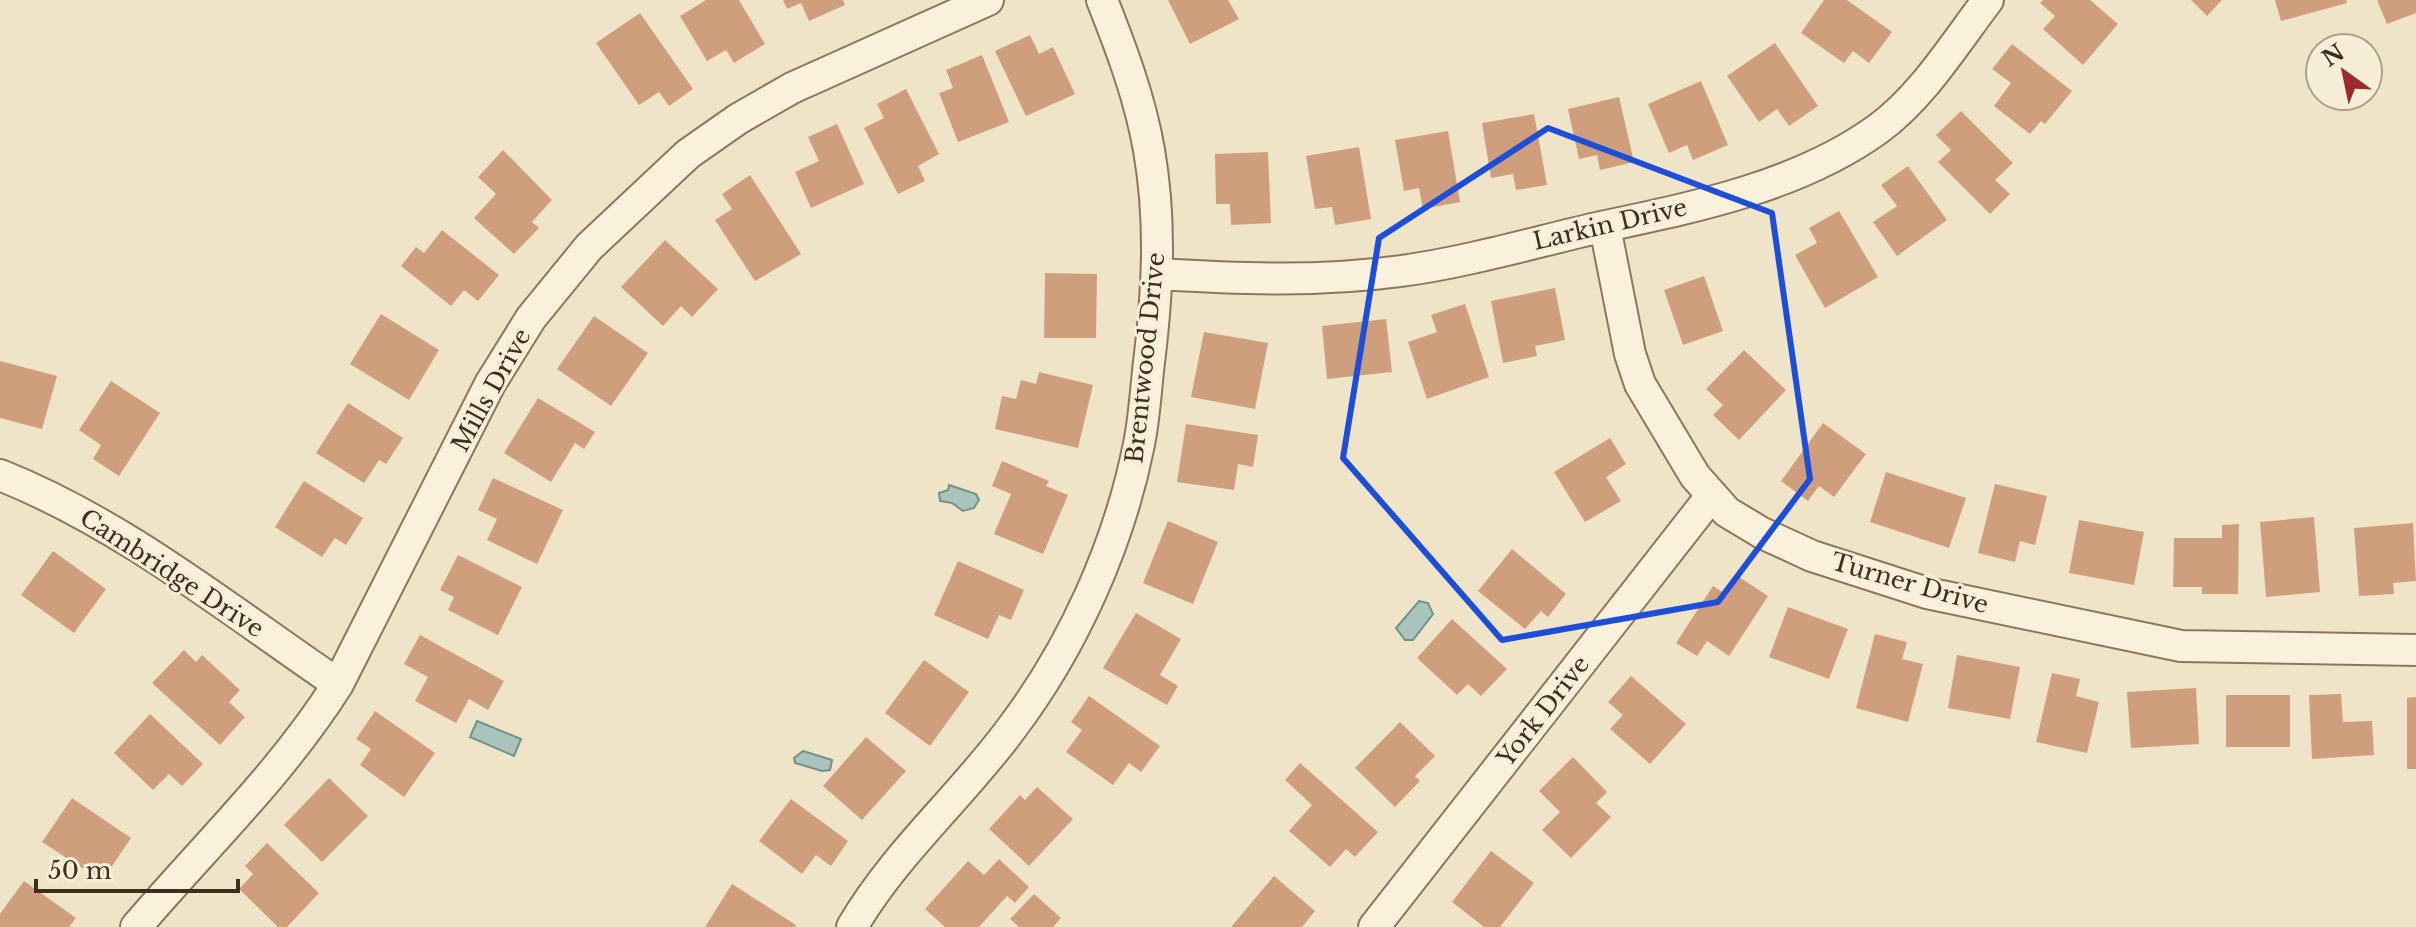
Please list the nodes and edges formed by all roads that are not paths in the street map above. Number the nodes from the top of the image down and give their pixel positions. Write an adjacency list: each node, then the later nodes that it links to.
1 (988, 0): 9 (street, Mills Drive)
2 (1102, 0): 5 (street, Brentwood Drive)
3 (1988, 0): 4 (street, Larkin Drive)
4 (1605, 227): 5 (street, Larkin Drive); 7 (street, Turner Drive)
5 (1159, 274): 11 (street, Brentwood Drive)
6 (0, 475): 9 (street, Cambridge Drive)
7 (1712, 495): 8 (street, Turner Drive); 12 (street, York Drive)
8 (2416, 650)
9 (338, 684): 10 (street, Mills Drive)
10 (136, 927)
11 (852, 927)
12 (1374, 927)

